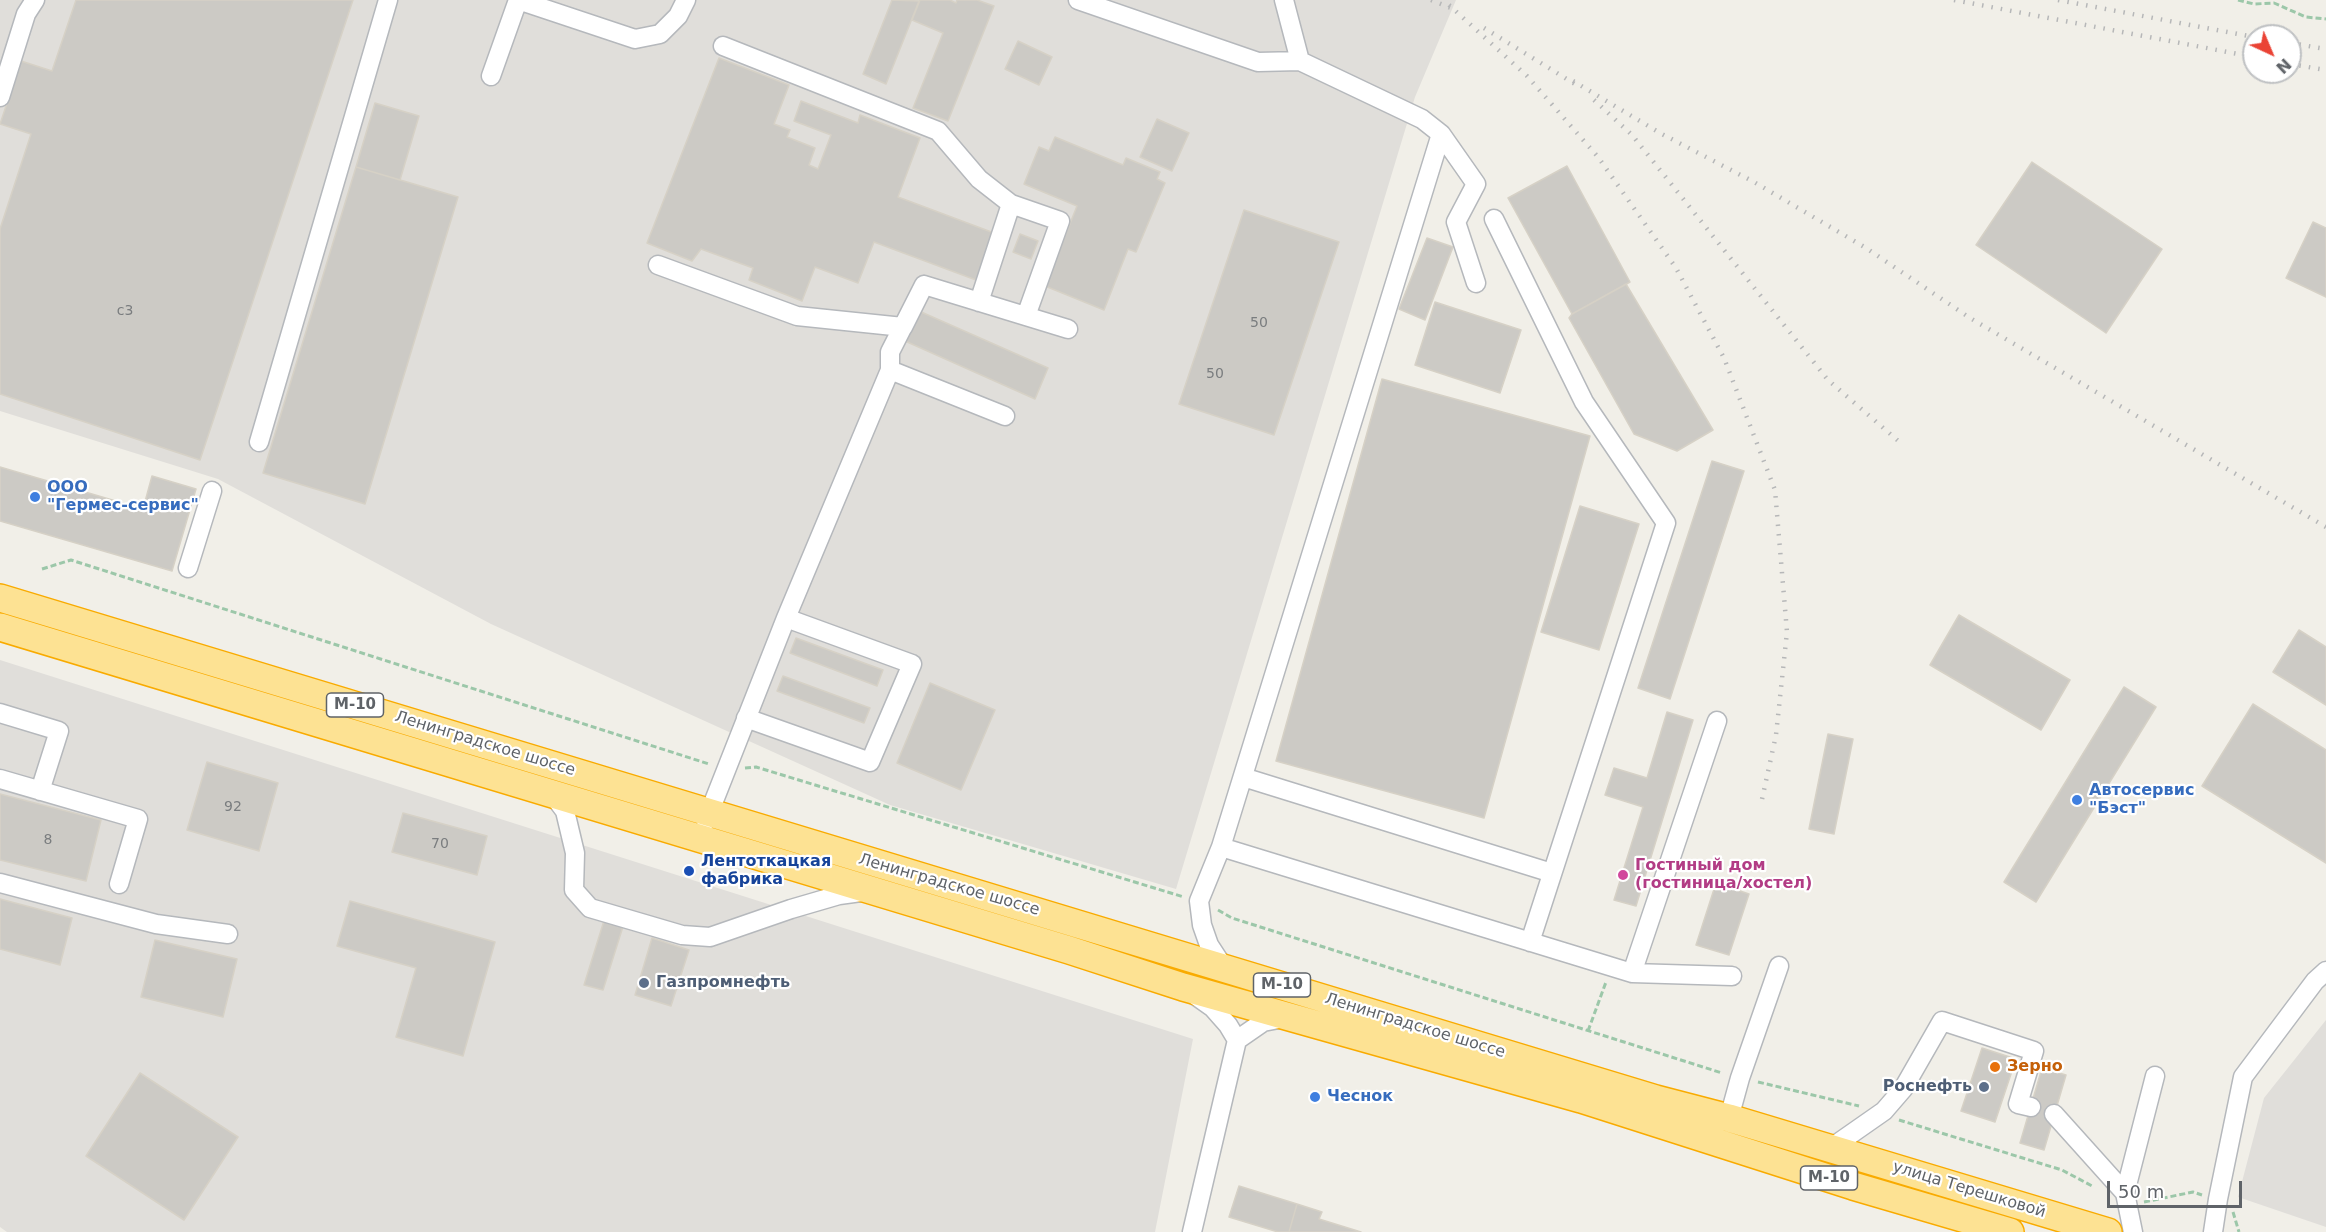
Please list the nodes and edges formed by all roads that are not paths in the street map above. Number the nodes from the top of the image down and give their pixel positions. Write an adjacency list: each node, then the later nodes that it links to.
1 (35, 0): 9 (street)
2 (388, 0): 21 (street)
3 (686, 0): 8 (street)
4 (1078, 0): 7 (street)
5 (1284, 0): 7 (street)
6 (723, 46): 11 (street)
7 (1300, 61): 10 (street)
8 (491, 76)
9 (0, 97)
10 (1441, 134): 14 (street); 30 (street)
11 (1011, 204): 15 (street); 16 (street)
12 (1494, 219): 37 (street)
13 (658, 265): 17 (street)
14 (1476, 283)
15 (979, 302): 16 (street); 17 (street)
16 (1026, 316): 18 (street)
17 (903, 327): 19 (street)
18 (1068, 329)
19 (890, 370): 20 (street); 25 (street)
20 (1005, 416)
21 (259, 442)
22 (212, 491): 23 (street)
23 (188, 568)
24 (0, 598): 34 (highway, Ленинградское шоссе / М-10)
25 (786, 618): 28 (street); 28 (street)
26 (0, 627): 33 (highway, Ленинградское шоссе / М-10)
27 (0, 713): 32 (street)
28 (746, 718): 34 (street)
29 (1718, 721): 46 (street)
30 (1243, 777): 36 (street); 37 (street)
31 (0, 779): 32 (street)
32 (40, 791): 39 (street)
33 (553, 795): 35 (highway, Ленинградское шоссе / М-10); 40 (street)
34 (708, 814): 35 (street); 44 (highway, Ленинградское шоссе / М-10)
35 (699, 840): 40 (highway, Ленинградское шоссе / М-10)
36 (1221, 847): 42 (street); 44 (street)
37 (1552, 873): 42 (street)
38 (0, 882): 41 (street)
39 (119, 884)
40 (870, 890): 48 (highway, Ленинградское шоссе / М-10)
41 (228, 934)
42 (1530, 942): 46 (street)
43 (1779, 966): 54 (street)
44 (1224, 968): 54 (highway, Ленинградское шоссе / М-10)
45 (2326, 970): 62 (street)
46 (1632, 974): 47 (street)
47 (1731, 976)
48 (1184, 987): 49 (highway, Ленинградское шоссе / М-10); 50 (street)
49 (1290, 1017): 50 (street); 55 (highway, Ленинградское шоссе / М-10)
50 (1237, 1040): 58 (street)
51 (2155, 1076): 57 (street)
52 (2031, 1107): 56 (street)
53 (2054, 1114): 57 (street)
54 (1729, 1118): 56 (highway, Ленинградское шоссе / М-10)
55 (1650, 1120): 59 (highway, улица Терешковой / М-10)
56 (1831, 1148): 60 (highway, улица Терешковой / М-10)
57 (2125, 1193): 61 (street)
58 (1192, 1232)
59 (2010, 1232)
60 (2108, 1232)
61 (2133, 1232)
62 (2213, 1232)

